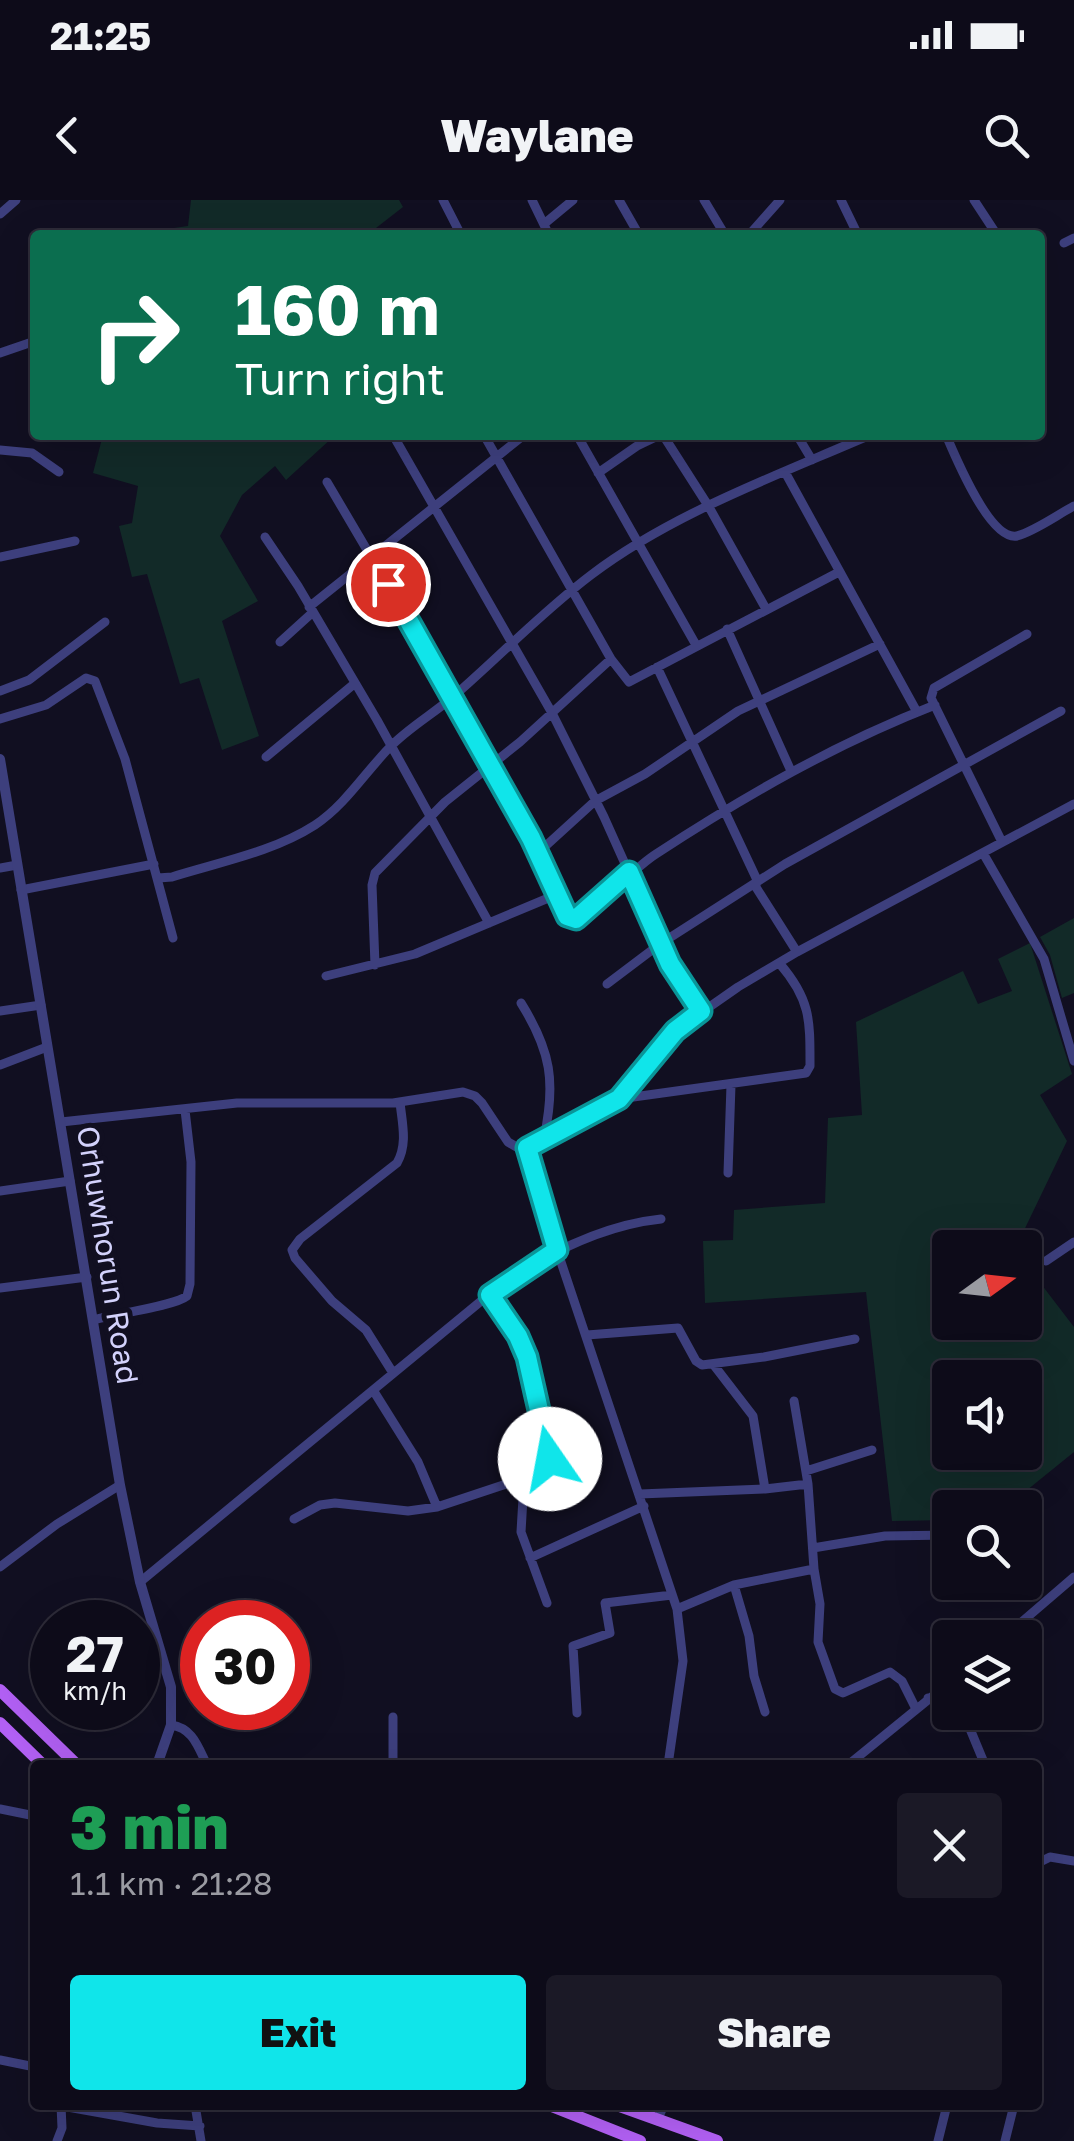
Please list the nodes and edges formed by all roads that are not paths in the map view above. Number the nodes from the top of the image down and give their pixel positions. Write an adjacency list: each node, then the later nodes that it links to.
1 (16, 200): 10 (street)
2 (443, 200): 12 (street)
3 (532, 200): 11 (street)
4 (574, 200): 11 (street)
5 (618, 200): 14 (street)
6 (704, 200): 15 (street)
7 (780, 200): 16 (street)
8 (840, 200): 17 (street)
9 (974, 200): 18 (street)
10 (0, 214)
11 (544, 224): 13 (street)
12 (458, 230)
13 (547, 230)
14 (636, 230)
15 (722, 230)
16 (754, 230)
17 (855, 230)
18 (994, 230)
19 (1074, 238): 20 (street)
20 (1064, 243)
21 (30, 343): 22 (street)
22 (0, 353)
23 (396, 440): 39 (street)
24 (487, 440): 33 (street)
25 (518, 440): 33 (street)
26 (580, 440): 37 (street)
27 (650, 440): 37 (street)
28 (664, 440): 41 (street)
29 (800, 440): 34 (street)
30 (858, 440): 34 (street)
31 (948, 440): 40 (street)
32 (0, 450): 35 (street)
33 (498, 457): 39 (street); 48 (street)
34 (812, 460): 36 (street)
35 (59, 472)
36 (785, 472): 41 (street); 47 (street)
37 (598, 474): 44 (street)
38 (327, 482): 45 (street)
39 (434, 506): 45 (street); 55 (street)
40 (1074, 506)
41 (709, 507): 44 (street); 49 (street)
42 (265, 538): 50 (street)
43 (75, 541): 46 (street)
44 (637, 544): 48 (street); 57 (street)
45 (371, 555): 50 (street); 62 (street)
46 (0, 557)
47 (839, 572): 49 (street); 56 (street)
48 (574, 589): 55 (street); 58 (street)
49 (766, 609): 52 (street)
50 (311, 610): 54 (street); 60 (street)
51 (105, 622): 61 (street)
52 (727, 630): 57 (street); 63 (street)
53 (1027, 634): 64 (street)
54 (280, 642)
55 (512, 642): 62 (street); 67 (street)
56 (880, 644): 63 (street); 66 (street)
57 (696, 645): 59 (street)
58 (611, 659): 59 (street); 67 (street)
59 (657, 667): 69 (street)
60 (354, 684): 70 (street); 71 (street)
61 (0, 691)
62 (454, 696): 70 (street); 73 (street)
63 (758, 699): 69 (street); 75 (street)
64 (934, 705): 66 (street); 74 (street)
65 (1061, 710): 74 (street)
66 (917, 712): 75 (street)
67 (552, 713): 73 (street); 76 (street)
68 (0, 718): 83 (street)
69 (691, 743): 76 (street); 78 (street)
70 (390, 748): 79 (street); 87 (street)
71 (266, 757)
72 (0, 759): 84 (street, Orhuwhorun Road)
73 (490, 764): 79 (street); 81 (street)
74 (965, 766): 80 (street); 88 (street)
75 (791, 770): 78 (street)
76 (595, 801): 81 (street); 86 (street)
77 (1074, 804): 80 (street)
78 (724, 812): 86 (street); 88 (street)
79 (429, 818): 91 (street); 96 (street)
80 (1002, 842): 82 (street)
81 (538, 852): 90 (street)
82 (982, 853): 94 (street); 104 (street)
83 (154, 864): 87 (street); 89 (street)
84 (17, 865): 85 (street); 89 (street, Orhuwhorun Road)
85 (0, 868)
86 (629, 872): 90 (street); 93 (street)
87 (158, 878): 92 (street)
88 (756, 883): 93 (street); 94 (street)
89 (21, 890): 100 (street, Orhuwhorun Road)
90 (558, 894): 91 (street)
91 (489, 923): 96 (street)
92 (173, 938)
93 (660, 944): 98 (street); 102 (street)
94 (797, 952): 95 (street)
95 (780, 964): 102 (street); 106 (street)
96 (375, 965): 97 (street)
97 (326, 976)
98 (606, 984)
99 (521, 1003): 111 (street)
100 (41, 1005): 101 (street); 103 (street, Orhuwhorun Road)
101 (0, 1011)
102 (701, 1011): 107 (street)
103 (47, 1046): 105 (street); 110 (street, Orhuwhorun Road)
104 (1074, 1061)
105 (0, 1065)
106 (731, 1085): 107 (street); 113 (street)
107 (619, 1099): 111 (street)
108 (400, 1102): 109 (street); 112 (street); 127 (street)
109 (184, 1110): 110 (street); 123 (street)
110 (61, 1122): 114 (street, Orhuwhorun Road)
111 (544, 1138): 112 (street)
112 (527, 1148): 118 (street)
113 (728, 1173)
114 (70, 1181): 115 (street); 120 (street, Orhuwhorun Road)
115 (0, 1190)
116 (661, 1219): 118 (street)
117 (1074, 1242): 119 (street)
118 (557, 1250): 122 (street); 124 (street)
119 (1046, 1260)
120 (87, 1277): 121 (street); 123 (street, Orhuwhorun Road)
121 (0, 1288)
122 (490, 1295): 127 (street); 132 (street)
123 (94, 1320): 134 (street, Orhuwhorun Road)
124 (588, 1336): 126 (street); 136 (street)
125 (856, 1339): 126 (street)
126 (713, 1364): 135 (street)
127 (393, 1374): 128 (street)
128 (373, 1390): 137 (street); 146 (street)
129 (794, 1401): 131 (street)
130 (872, 1450): 131 (street)
131 (806, 1471): 133 (street)
132 (519, 1481): 137 (street); 142 (street)
133 (808, 1484): 135 (street); 141 (street)
134 (120, 1485): 143 (street); 146 (street, Orhuwhorun Road)
135 (766, 1489): 136 (street)
136 (640, 1494): 138 (street)
137 (437, 1506): 139 (street)
138 (644, 1506): 142 (street); 148 (street)
139 (294, 1519)
140 (932, 1535): 141 (street)
141 (812, 1548): 144 (street)
142 (530, 1558): 149 (street)
143 (0, 1567)
144 (814, 1569): 147 (street); 156 (street)
145 (1074, 1577): 151 (street)
146 (140, 1582): 161 (street, Orhuwhorun Road)
147 (734, 1586): 150 (street); 157 (street)
148 (672, 1595): 150 (street); 158 (street)
149 (548, 1603)
150 (676, 1609): 168 (street)
151 (1024, 1620)
152 (0, 1690): 164 (main road)
153 (932, 1695): 154 (street)
154 (928, 1698): 155 (street); 156 (street)
155 (932, 1698)
156 (916, 1710): 169 (street)
157 (765, 1712)
158 (577, 1713)
159 (394, 1717): 167 (street)
160 (0, 1723): 163 (main road)
161 (171, 1725): 165 (street, Orhuwhorun Road); 166 (street)
162 (970, 1730): 170 (street)
163 (39, 1760)
164 (72, 1760)
165 (156, 1760)
166 (204, 1760)
167 (393, 1760)
168 (669, 1760)
169 (855, 1760)
170 (983, 1760)
171 (0, 1809): 172 (street)
172 (30, 1815)
173 (1074, 1860): 174 (street)
174 (1042, 1861)
175 (0, 2060): 176 (street)
176 (30, 2066)
177 (61, 2110): 188 (street)
178 (82, 2110): 186 (street)
179 (196, 2110): 186 (street)
180 (560, 2110): 187 (main road)
181 (630, 2110): 185 (main road)
182 (662, 2110): 185 (street)
183 (946, 2110): 193 (street)
184 (1013, 2110): 194 (street)
185 (657, 2121): 191 (main road); 192 (main road)
186 (200, 2126): 189 (street)
187 (622, 2137): 190 (main road)
188 (58, 2141)
189 (201, 2141)
190 (640, 2141)
191 (670, 2141)
192 (717, 2141)
193 (938, 2141)
194 (1005, 2141)

